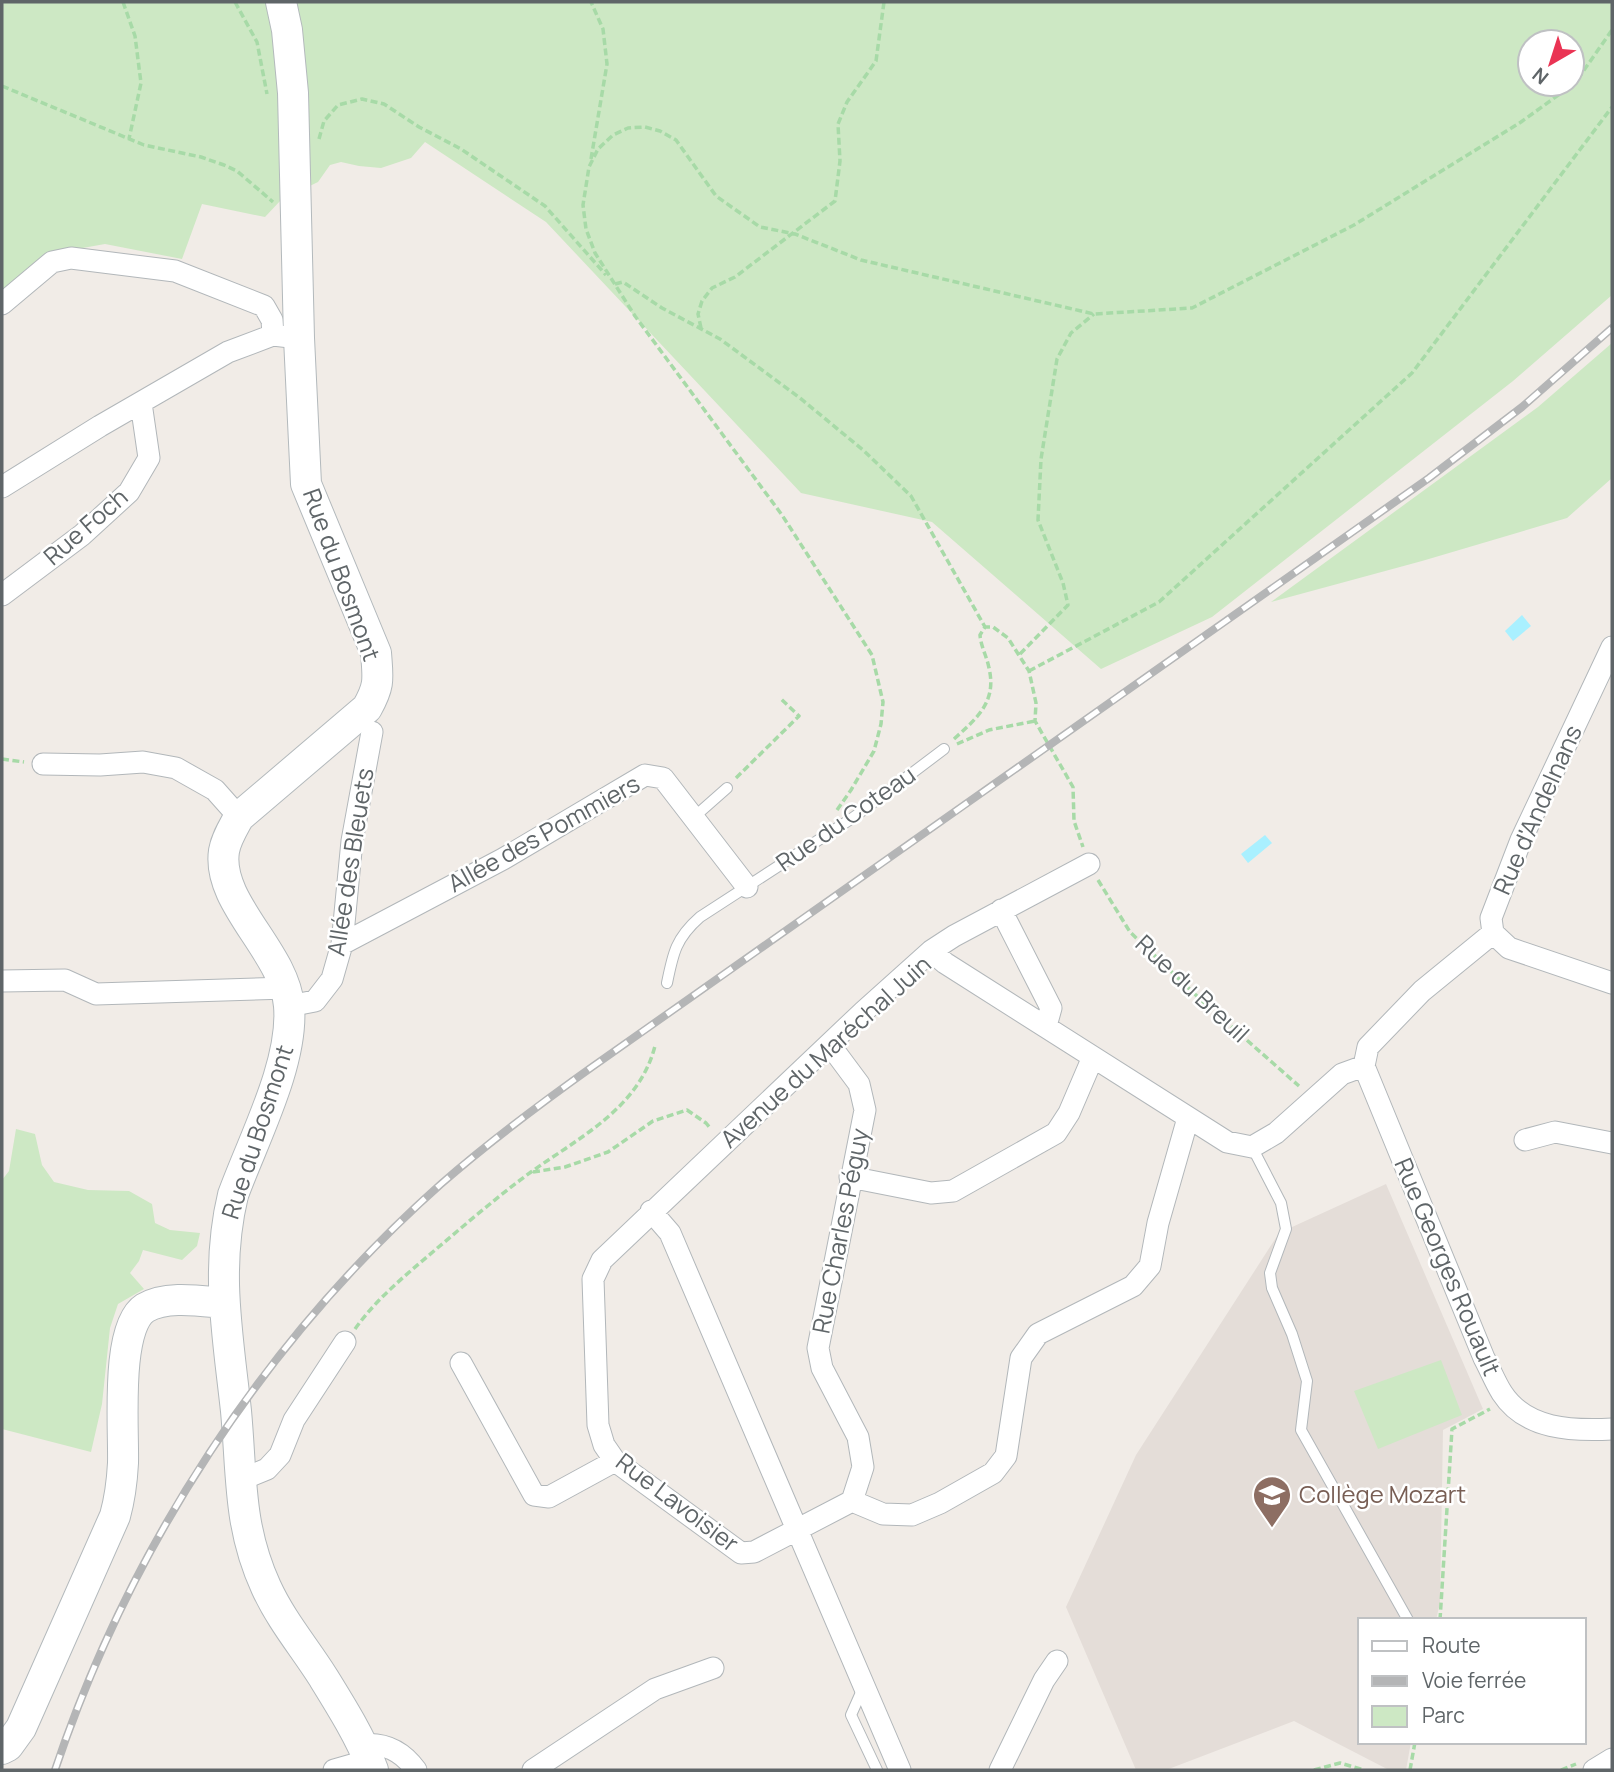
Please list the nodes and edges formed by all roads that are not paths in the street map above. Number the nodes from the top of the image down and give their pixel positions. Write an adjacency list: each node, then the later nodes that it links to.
1 (281, 2): 3 (street, Rue du Bosmont)
2 (2, 304): 3 (street)
3 (286, 337): 4 (street); 12 (street, Rue du Bosmont)
4 (141, 403): 5 (street); 6 (street, Rue Foch)
5 (2, 487)
6 (2, 595)
7 (1612, 647): 17 (street, Rue d'Andelnans)
8 (372, 732): 18 (street, Allée des Bleuets)
9 (944, 749): 15 (lane, Rue du Coteau)
10 (43, 764): 12 (street)
11 (727, 788): 13 (lane)
12 (239, 817): 23 (street, Rue du Bosmont)
13 (693, 818): 15 (street, Allée des Pommiers); 18 (street, Allée des Pommiers)
14 (1089, 864): 16 (street)
15 (747, 887): 21 (lane, Rue du Coteau)
16 (1001, 910): 19 (street); 24 (street)
17 (1493, 933): 22 (street); 27 (street)
18 (342, 944): 23 (street, Allée des Bleuets)
19 (931, 951): 24 (street, Avenue du Maréchal Juin); 25 (street, Avenue du Maréchal Juin)
20 (2, 981): 23 (street)
21 (667, 983)
22 (1612, 983)
23 (288, 997): 34 (street, Rue du Bosmont)
24 (1046, 1026): 26 (street, Avenue du Maréchal Juin)
25 (830, 1045): 32 (street, Rue Charles Péguy); 33 (street, Avenue du Maréchal Juin)
26 (1093, 1056): 28 (street, Avenue du Maréchal Juin); 32 (street)
27 (1364, 1066): 31 (street); 37 (street, Rue Georges Rouault)
28 (1188, 1118): 31 (street, Avenue du Maréchal Juin); 40 (street)
29 (1525, 1140): 30 (street)
30 (1612, 1143)
31 (1252, 1147): 42 (lane)
32 (850, 1177): 40 (street, Rue Charles Péguy)
33 (651, 1211): 38 (street, Rue Lavoisier); 41 (street)
34 (224, 1303): 39 (street, Rue du Bosmont); 46 (street)
35 (345, 1342): 39 (street)
36 (461, 1363): 38 (street)
37 (1612, 1429)
38 (615, 1461): 41 (street, Rue Lavoisier)
39 (240, 1480): 47 (street, Rue du Bosmont)
40 (852, 1501): 41 (street)
41 (796, 1530): 45 (street)
42 (1407, 1618)
43 (1057, 1661): 54 (street)
44 (713, 1668): 51 (street)
45 (863, 1688): 52 (lane); 53 (street)
46 (2, 1749)
47 (368, 1759): 49 (street); 50 (street)
48 (1612, 1759): 55 (street)
49 (334, 1770)
50 (416, 1770)
51 (533, 1770)
52 (877, 1770)
53 (900, 1770)
54 (1000, 1770)
55 (1594, 1770)

